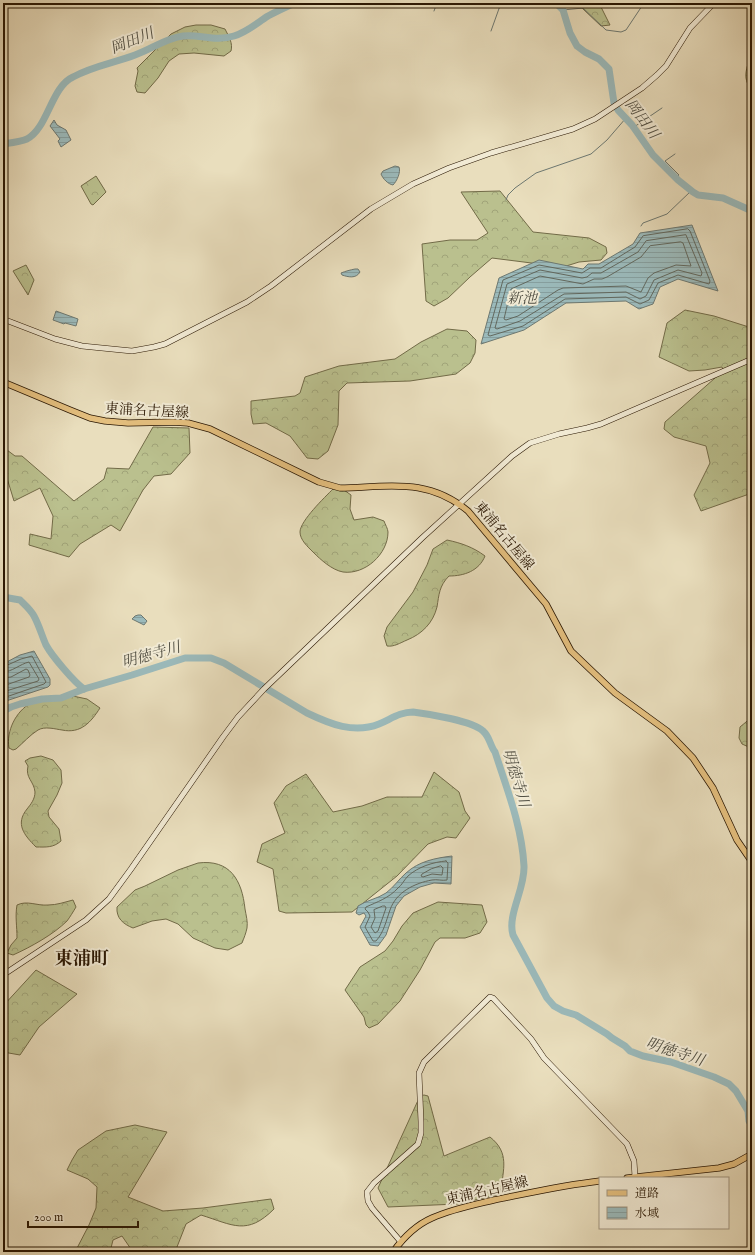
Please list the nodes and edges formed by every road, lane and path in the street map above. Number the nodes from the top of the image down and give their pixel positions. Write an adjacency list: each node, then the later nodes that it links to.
1 (714, 3): 2 (street)
2 (3, 319)
3 (752, 359): 5 (street)
4 (3, 382): 5 (main road, 東浦名古屋線)
5 (460, 504): 6 (main road, 東浦名古屋線); 7 (street)
6 (752, 862)
7 (3, 975)
8 (752, 1154): 9 (main road)
9 (635, 1177): 11 (street)
10 (599, 1181): 11 (main road, 東浦名古屋線)
11 (401, 1242): 12 (main road, 東浦名古屋線)
12 (393, 1252)

